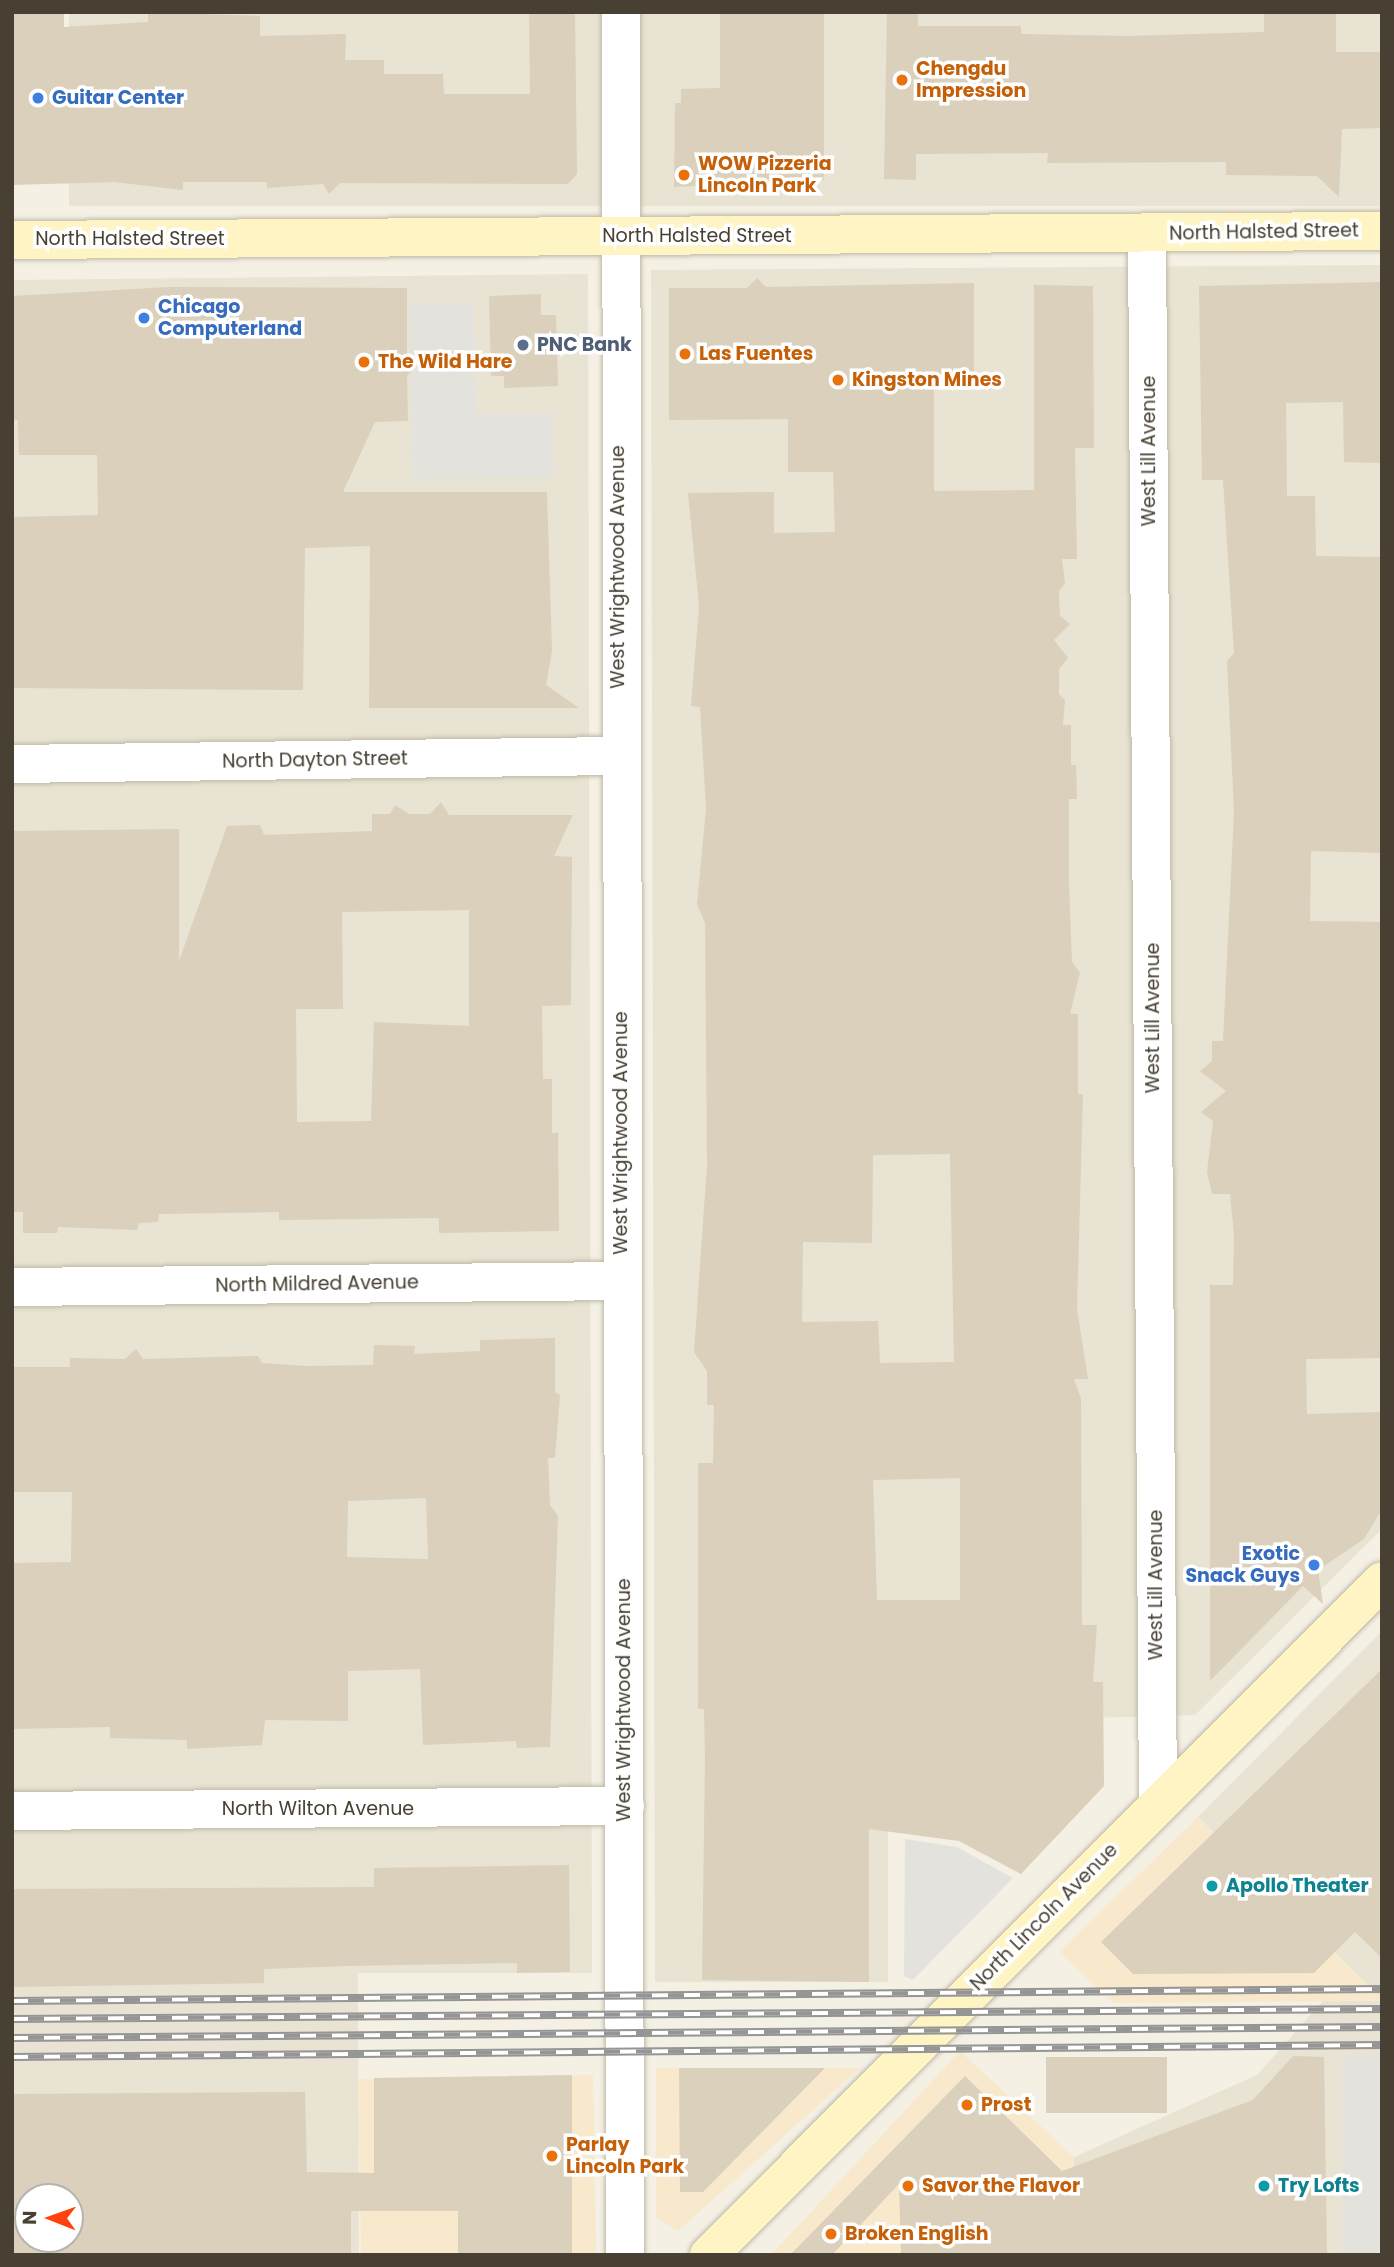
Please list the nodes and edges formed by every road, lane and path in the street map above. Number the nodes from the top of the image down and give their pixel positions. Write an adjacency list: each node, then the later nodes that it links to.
1 (621, 12): 4 (street, West Wrightwood Avenue)
2 (1382, 230): 3 (main road, North Halsted Street)
3 (1147, 233): 4 (main road, North Halsted Street); 11 (street, West Lill Avenue)
4 (618, 236): 5 (main road, North Halsted Street); 6 (street, West Wrightwood Avenue)
5 (12, 240)
6 (617, 756): 7 (street, North Dayton Street); 8 (street, West Wrightwood Avenue)
7 (12, 764)
8 (622, 1281): 9 (street, North Mildred Avenue); 12 (street, West Wrightwood Avenue)
9 (12, 1287)
10 (1382, 1580): 11 (main road, North Lincoln Avenue)
11 (1158, 1803): 15 (main road, North Lincoln Avenue)
12 (625, 1806): 13 (street, North Wilton Avenue); 14 (street, West Wrightwood Avenue)
13 (12, 1811)
14 (625, 2255)
15 (709, 2255)

